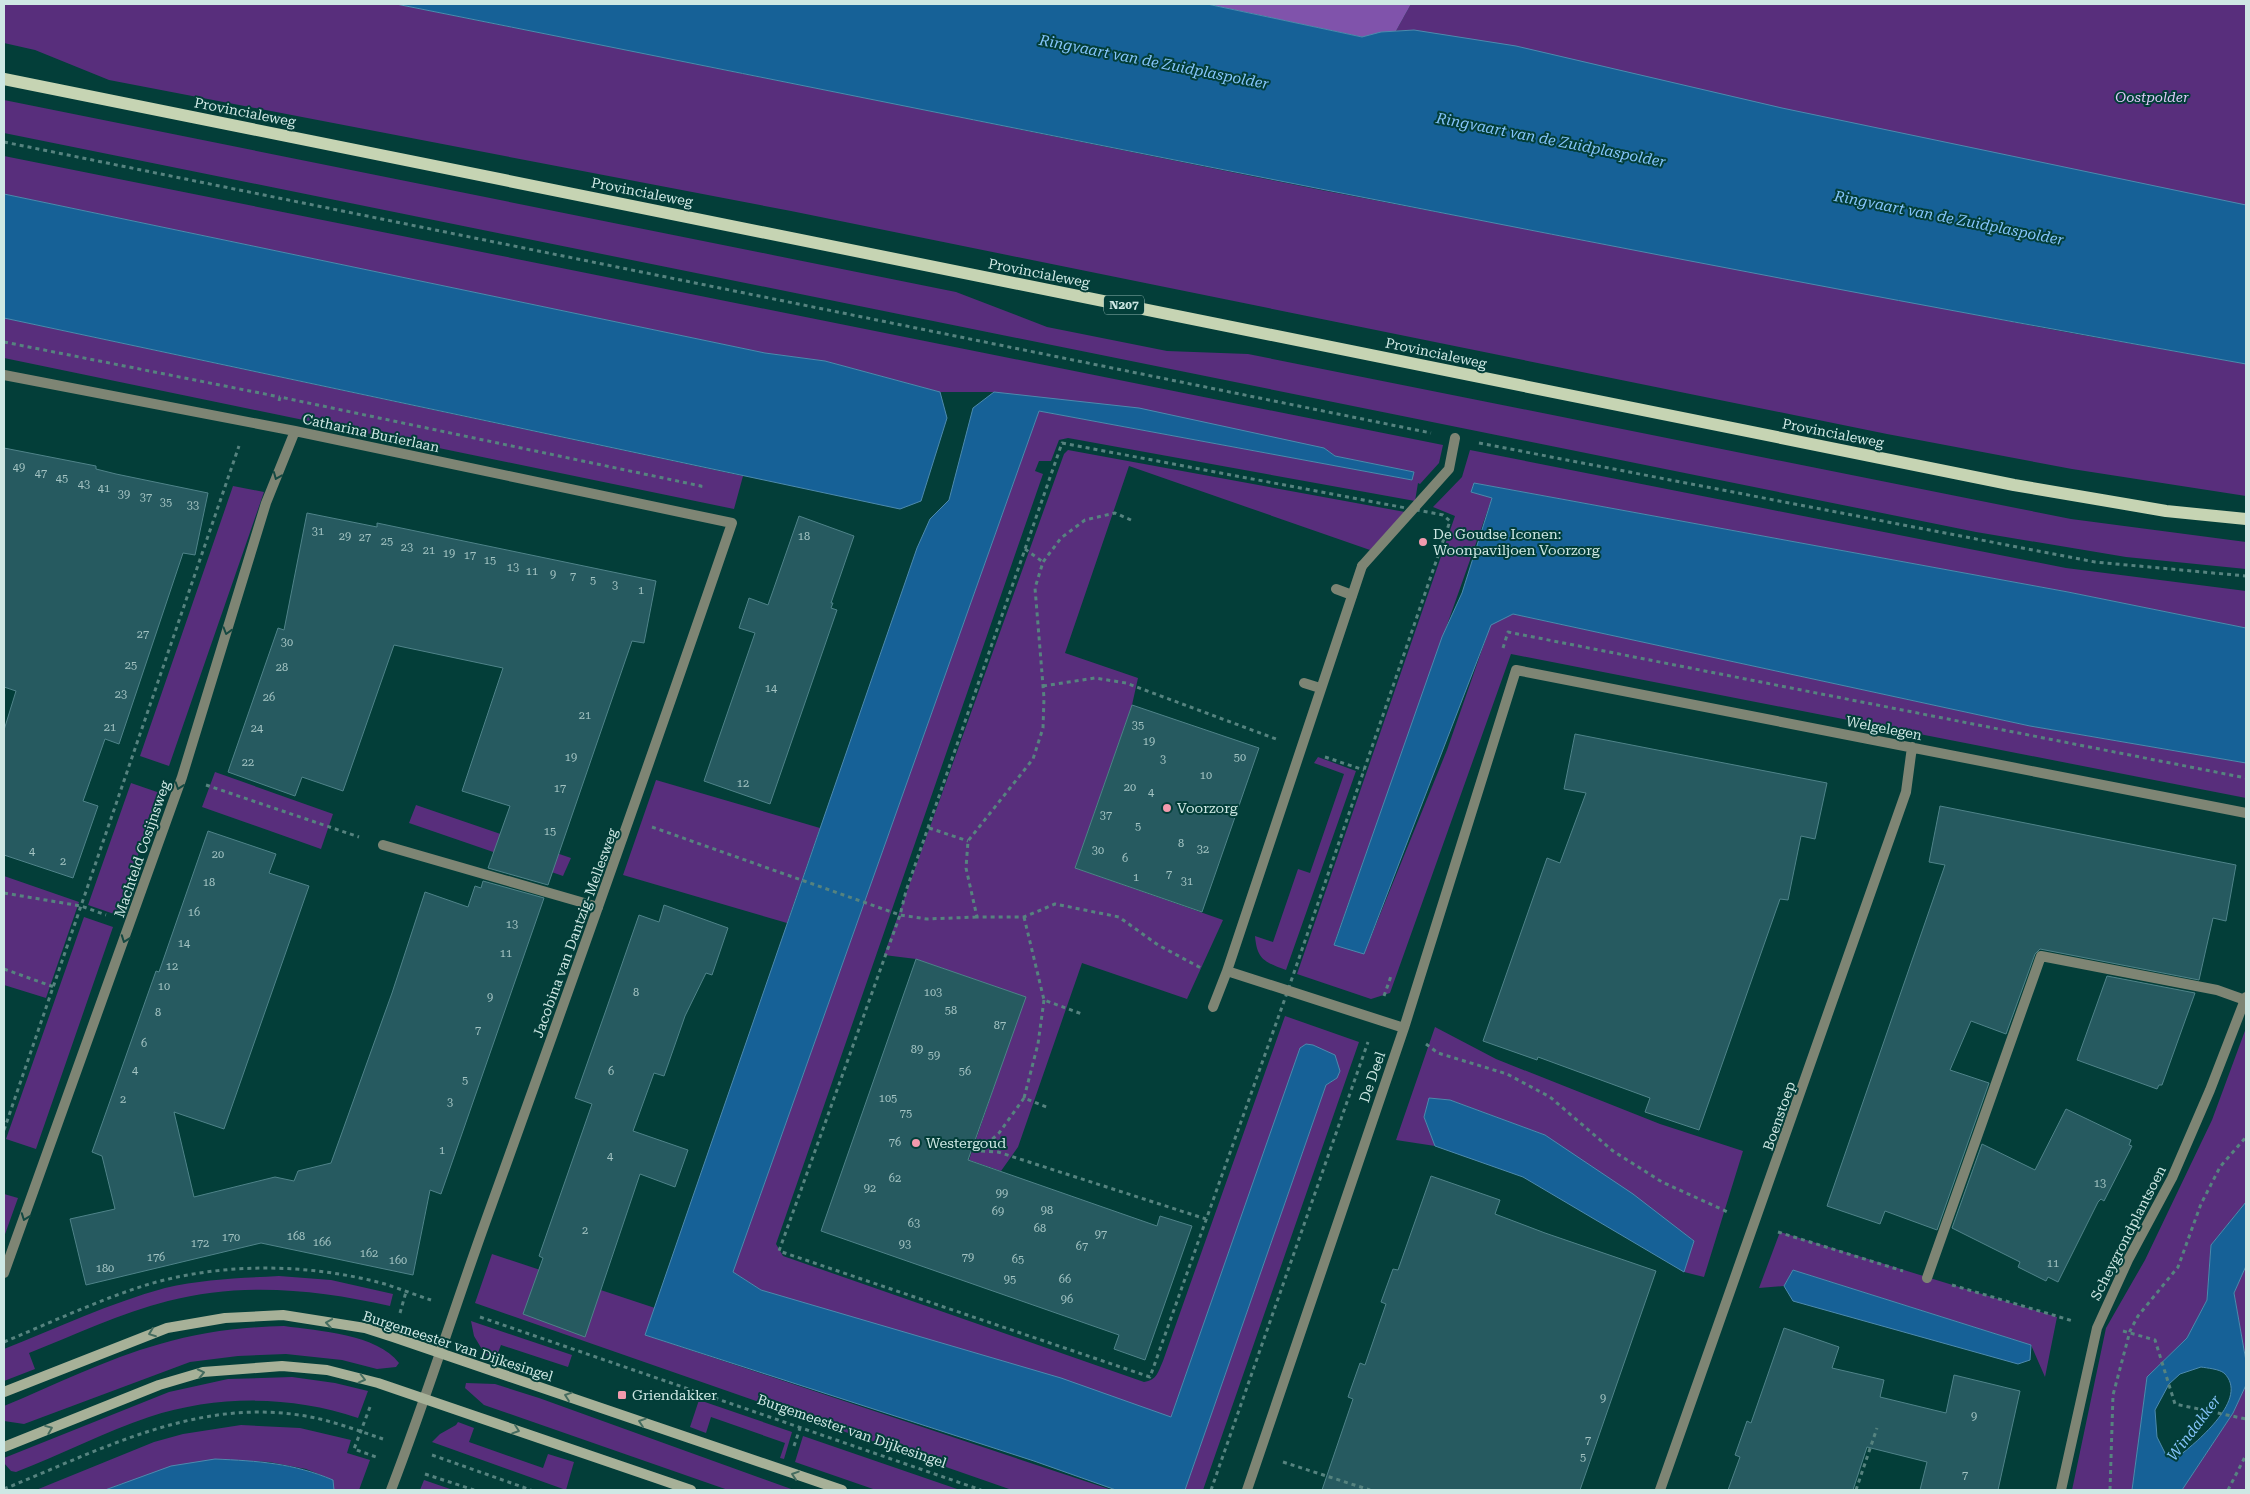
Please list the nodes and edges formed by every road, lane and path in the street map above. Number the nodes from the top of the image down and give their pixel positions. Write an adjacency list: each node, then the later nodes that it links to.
1 (4, 79): 10 (main road, Provincialeweg / N207)
2 (4, 142): 8 (path)
3 (4, 342): 5 (path)
4 (4, 375): 6 (street, Catharina Burierlaan)
5 (280, 397)
6 (247, 422): 7 (street, Catharina Burierlaan); 34 (path)
7 (295, 431): 12 (street, Catharina Burierlaan); 26 (street, Machteld Cosijnsweg, one-way to 26)
8 (1455, 438): 9 (street); 15 (path)
9 (1412, 509): 13 (path); 17 (street); 25 (path)
10 (2246, 519)
11 (1131, 520): 14 (path)
12 (732, 523): 29 (street, Jacobina van Dantzig-Mellesweg)
13 (1025, 548): 14 (path); 30 (path)
14 (1043, 562): 21 (path)
15 (2246, 576)
16 (1336, 589): 17 (street)
17 (1352, 595): 22 (street)
18 (1502, 651): 27 (path)
19 (1516, 670): 23 (street, Welgelegen); 50 (street, De Deel)
20 (1304, 683): 22 (street)
21 (1043, 686): 24 (path); 31 (path)
22 (1320, 688): 24 (street)
23 (1912, 747): 28 (street, Welgelegen); 78 (street, Boenstoep)
24 (1300, 748): 25 (path); 41 (street)
25 (1364, 770): 44 (path)
26 (182, 777): 32 (path); 39 (street, Machteld Cosijnsweg, one-way to 39)
27 (2246, 778)
28 (2246, 813)
29 (631, 819): 35 (street, Jacobina van Dantzig-Mellesweg); 36 (path)
30 (929, 828): 31 (path); 36 (path)
31 (968, 841): 37 (path)
32 (383, 846): 35 (street)
33 (4, 893): 34 (path)
34 (81, 906): 39 (path); 43 (path)
35 (598, 907): 59 (street, Jacobina van Dantzig-Mellesweg)
36 (900, 914): 37 (path); 55 (path)
37 (977, 917): 38 (path)
38 (1024, 917): 41 (path); 46 (path)
39 (131, 923): 56 (street, Machteld Cosijnsweg, one-way to 56)
40 (4, 969): 43 (path)
41 (1227, 971): 44 (street); 47 (street)
42 (1392, 972): 49 (path)
43 (54, 987): 53 (path)
44 (1288, 990): 49 (street); 55 (path)
45 (2246, 998): 57 (street); 80 (street, Scheygrondplantsoen)
46 (1044, 1000): 48 (path); 51 (path)
47 (1212, 1007)
48 (1082, 1014)
49 (1376, 1019): 50 (street); 75 (path)
50 (1404, 1028): 67 (street, De Deel)
51 (1024, 1098): 52 (path); 55 (path)
52 (1049, 1108)
53 (4, 1130)
54 (2246, 1137): 81 (path)
55 (1206, 1219)
56 (4, 1273)
57 (1927, 1278)
58 (2154, 1340): 63 (path)
59 (441, 1352): 61 (street, Burgemeester van Dijkesingel, one-way to 61); 62 (street, Jacobina van Dantzig-Mellesweg); 73 (street, Burgemeester van Dijkesingel, one-way to 59)
60 (658, 1380): 74 (path, Burgemeester van Dijkesingel)
61 (4, 1392)
62 (426, 1398): 65 (street, one-way to 62); 66 (street, Jacobina van Dantzig-Mellesweg); 72 (street, one-way to 72)
63 (2246, 1419)
64 (1877, 1428): 79 (path)
65 (4, 1447)
66 (407, 1447): 69 (path); 70 (street, Jacobina van Dantzig-Mellesweg); 71 (path)
67 (1259, 1454): 76 (street, De Deel); 77 (path)
68 (2246, 1455): 82 (path)
69 (4, 1489)
70 (391, 1490)
71 (531, 1490)
72 (691, 1490)
73 (842, 1490)
74 (981, 1490)
75 (1211, 1490)
76 (1247, 1490)
77 (1370, 1490)
78 (1660, 1490)
79 (1856, 1490)
80 (2061, 1490)
81 (2110, 1490)
82 (2228, 1490)

